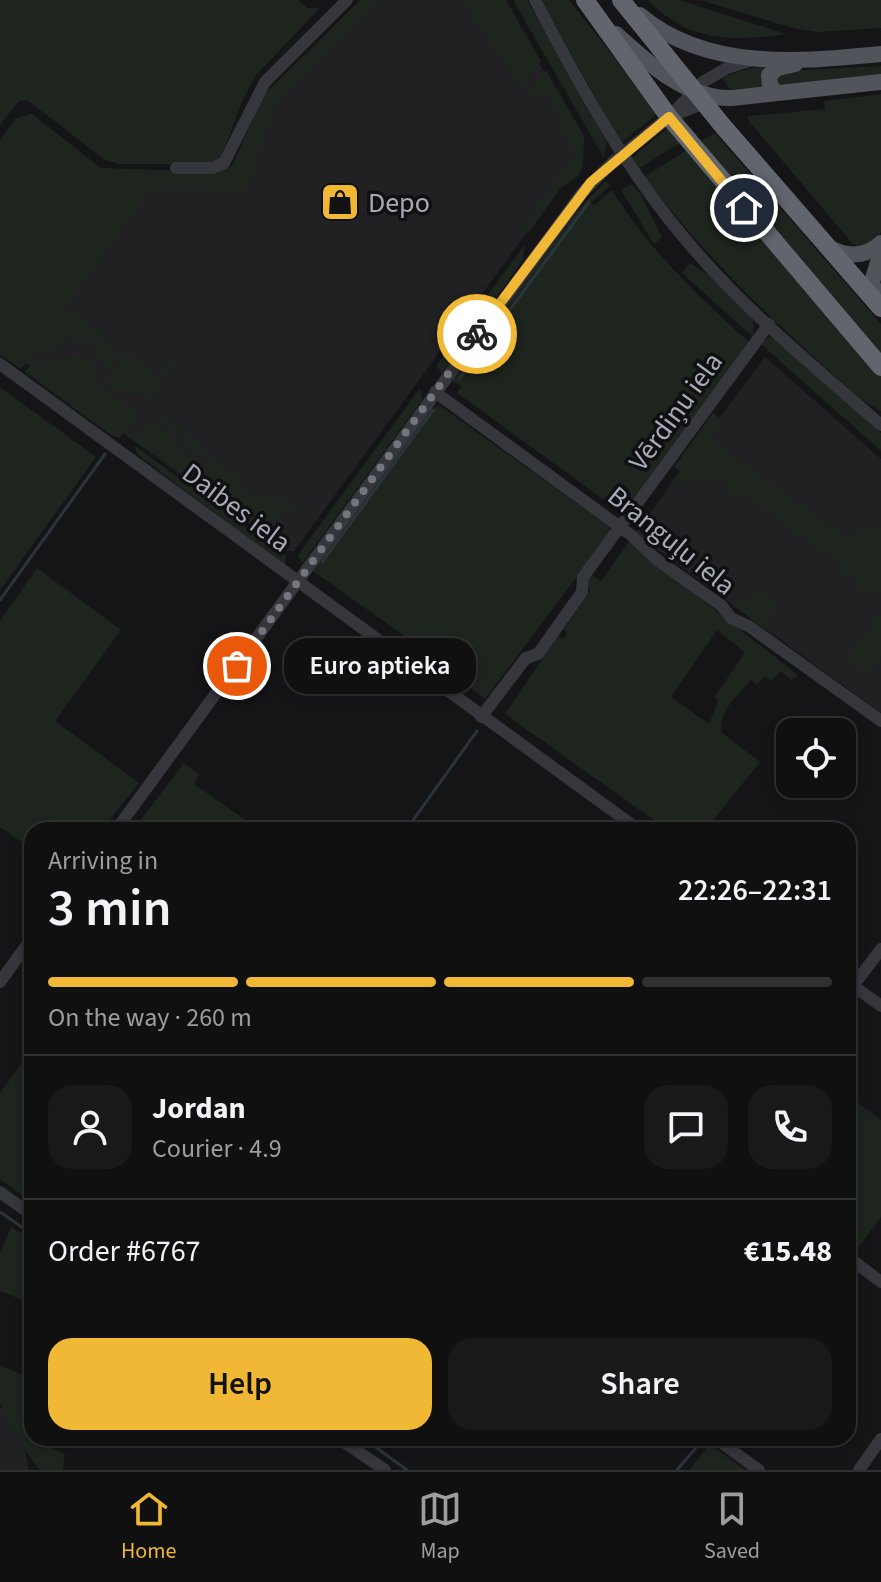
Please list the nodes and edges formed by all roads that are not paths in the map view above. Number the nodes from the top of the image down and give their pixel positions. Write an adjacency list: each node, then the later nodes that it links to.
1 (347, 0): 14 (street)
2 (535, 0): 13 (street)
3 (585, 0): 5 (highway)
4 (622, 0): 7 (main road); 11 (highway)
5 (605, 26): 11 (main road); 12 (highway)
6 (881, 54): 8 (main road)
7 (768, 58): 8 (main road); 11 (street)
8 (816, 58): 10 (main road)
9 (881, 82): 10 (main road)
10 (777, 93): 11 (main road)
11 (707, 97): 12 (street); 16 (highway)
12 (669, 117): 13 (street); 21 (highway)
13 (622, 154): 19 (street); 22 (street)
14 (176, 168)
15 (881, 243): 16 (main road)
16 (825, 246): 18 (highway)
17 (881, 252): 18 (main road)
18 (881, 307)
19 (769, 324): 23 (street); 24 (street, Vērdiņu iela)
20 (0, 364): 25 (street, Daibes iela)
21 (881, 367)
22 (435, 392): 24 (street, Branguļu iela); 25 (street)
23 (881, 422)
24 (620, 527): 26 (street, Vērdiņu iela); 27 (street, Branguļu iela)
25 (296, 581): 26 (street, Daibes iela); 28 (street)
26 (481, 717): 29 (street, Daibes iela)
27 (881, 721)
28 (122, 822)
29 (628, 822)
30 (24, 949): 33 (street)
31 (881, 949): 32 (street)
32 (856, 977)
33 (0, 982)
34 (856, 988): 35 (street)
35 (881, 1006)
36 (0, 1192): 37 (street)
37 (24, 1209)
38 (856, 1263): 39 (street)
39 (881, 1282)
40 (881, 1439): 45 (street)
41 (350, 1446): 43 (street)
42 (726, 1446): 44 (street)
43 (385, 1470)
44 (759, 1470)
45 (859, 1470)

